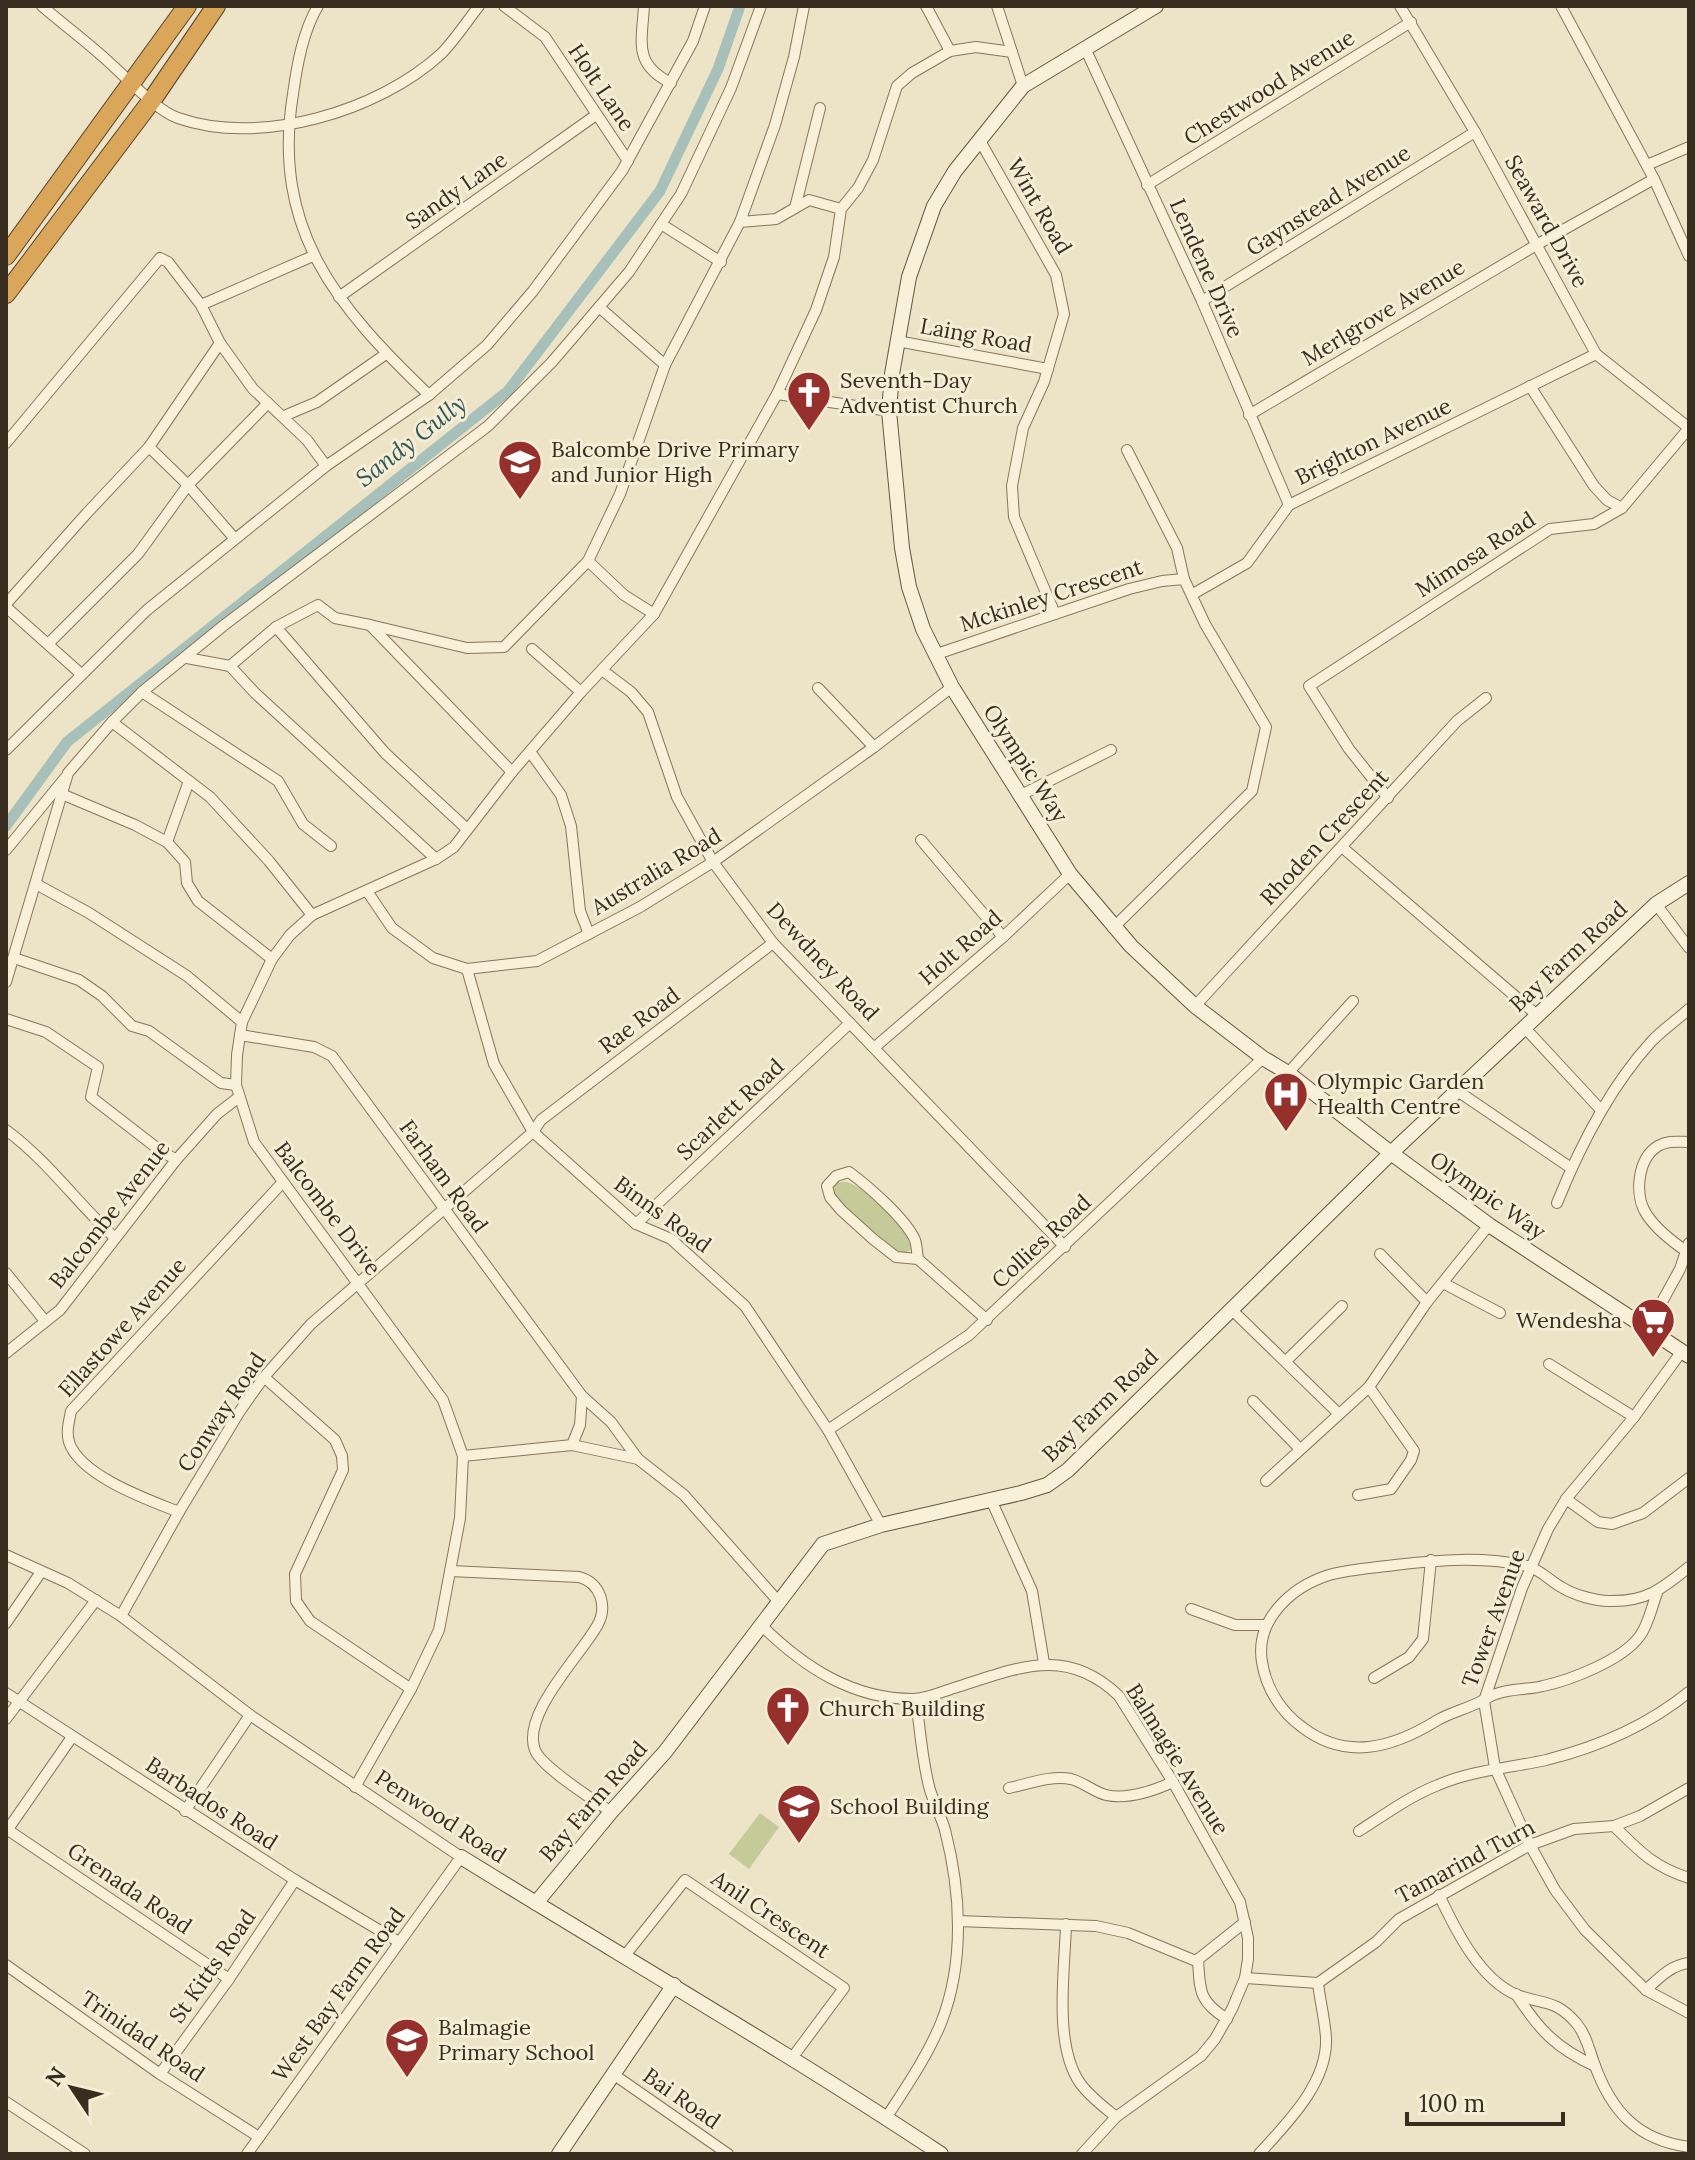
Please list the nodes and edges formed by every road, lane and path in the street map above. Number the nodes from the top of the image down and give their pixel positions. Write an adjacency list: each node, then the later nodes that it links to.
1 (42, 6): 21 (street)
2 (187, 6): 21 (highway)
3 (216, 6): 23 (highway)
4 (318, 6): 26 (street)
5 (479, 6): 26 (street)
6 (504, 6): 25 (street, Holt Lane)
7 (644, 6): 20 (street)
8 (705, 6): 20 (street)
9 (761, 6): 37 (street)
10 (804, 6): 36 (street)
11 (926, 6): 18 (street)
12 (997, 6): 19 (street)
13 (1156, 6): 17 (street, Olympic Way)
14 (1400, 6): 16 (street, Seaward Drive)
15 (1561, 6): 31 (street)
16 (1411, 22): 27 (street, Seaward Drive); 33 (street, Chestwood Avenue)
17 (1085, 48): 22 (street, Olympic Way); 33 (street, Lendene Drive)
18 (950, 51): 19 (street, Balcombe Drive); 35 (street, Balcombe Drive)
19 (1012, 52): 22 (street)
20 (671, 83): 30 (street)
21 (132, 85): 23 (street); 39 (highway)
22 (1023, 86): 28 (street, Olympic Way)
23 (152, 100): 26 (street); 43 (highway)
24 (820, 108): 34 (street)
25 (596, 115): 30 (street, Holt Lane); 44 (street, Sandy Lane)
26 (288, 124): 40 (street)
27 (1475, 132): 38 (street, Seaward Drive); 45 (street, Gaynstead Avenue)
28 (979, 139): 48 (street, Olympic Way); 53 (street, Wint Road)
29 (1689, 147): 31 (street)
30 (628, 161): 56 (street)
31 (1647, 165): 32 (street)
32 (1654, 179): 38 (street, Merlgrove Avenue); 41 (street)
33 (1147, 185): 45 (street, Lendene Drive)
34 (795, 208): 35 (street); 36 (street)
35 (841, 209): 55 (street, Balcombe Drive)
36 (740, 222): 42 (street)
37 (661, 224): 42 (street); 47 (street)
38 (1538, 244): 51 (street, Seaward Drive); 59 (street, Merlgrove Avenue)
39 (6, 256)
40 (313, 256): 44 (street); 46 (street)
41 (1689, 256)
42 (721, 262): 52 (street)
43 (6, 294)
44 (339, 297): 50 (street)
45 (1202, 301): 59 (street, Lendene Drive)
46 (201, 305): 49 (street); 62 (street)
47 (599, 307): 52 (street); 81 (street)
48 (897, 341): 53 (street, Laing Road); 58 (street, Olympic Way)
49 (220, 343): 57 (street); 63 (street)
50 (386, 354): 56 (street); 60 (street)
51 (1596, 354): 54 (street, Brighton Avenue); 61 (street, Seaward Drive)
52 (665, 365): 70 (street)
53 (1048, 369): 75 (street, Wint Road)
54 (1530, 386): 67 (street, Brighton Avenue); 68 (street)
55 (777, 394): 58 (street); 74 (street, Balcombe Drive)
56 (429, 395): 65 (street)
57 (268, 403): 60 (street); 66 (street)
58 (889, 411): 80 (street, Olympic Way)
59 (1249, 415): 67 (street, Lendene Drive)
60 (284, 416): 65 (street)
61 (1689, 428): 68 (street, Mimosa Road)
62 (6, 443)
63 (149, 447): 66 (street); 73 (street)
64 (1127, 450): 71 (street)
65 (326, 466): 69 (street)
66 (188, 485): 69 (street); 78 (street)
67 (1289, 505): 72 (street, Brighton Avenue)
68 (1622, 508): 100 (street, Mimosa Road)
69 (235, 539): 84 (street)
70 (588, 561): 74 (street); 76 (street)
71 (1184, 579): 72 (street); 75 (street, Mckinley Crescent)
72 (1193, 594): 115 (street)
73 (6, 606): 78 (street)
74 (654, 614): 83 (street, Balcombe Drive)
75 (1055, 614): 80 (street, Mckinley Crescent)
76 (370, 625): 77 (street); 95 (street)
77 (276, 627): 82 (street); 101 (street)
78 (49, 643): 84 (street)
79 (532, 649): 88 (street)
80 (934, 655): 85 (street, Olympic Way)
81 (187, 658): 82 (street); 87 (street)
82 (230, 666): 107 (street)
83 (602, 670): 88 (street, Balcombe Drive); 108 (street, Dewdney Road)
84 (80, 673): 92 (street)
85 (952, 687): 91 (street, Australia Road); 99 (street, Olympic Way)
86 (818, 688): 91 (street)
87 (142, 692): 90 (street); 104 (street)
88 (581, 692): 94 (street, Balcombe Drive)
89 (1486, 698): 100 (street, Rhoden Crescent)
90 (112, 722): 96 (street); 97 (street)
91 (874, 747): 108 (street, Australia Road)
92 (6, 750)
93 (1111, 750): 99 (street)
94 (531, 753): 95 (street, Balcombe Drive); 116 (street)
95 (512, 772): 101 (street, Balcombe Drive)
96 (68, 773): 98 (street); 106 (street)
97 (189, 781): 103 (street); 114 (street)
98 (64, 795): 103 (street); 111 (street)
99 (1021, 795): 109 (street, Olympic Way)
100 (1388, 798): 105 (street, Rhoden Crescent)
101 (467, 829): 107 (street, Balcombe Drive)
102 (921, 840): 117 (street)
103 (167, 842): 121 (street)
104 (331, 846)
105 (1343, 848): 125 (street, Rhoden Crescent); 127 (street)
106 (6, 850)
107 (436, 859): 112 (street, Balcombe Drive)
108 (713, 862): 116 (street, Australia Road); 118 (street, Dewdney Road)
109 (1070, 874): 115 (street, Olympic Way); 117 (street, Holt Road)
110 (1689, 883): 113 (street, Bay Farm Road)
111 (36, 884): 120 (street); 129 (street)
112 (367, 891): 114 (street, Balcombe Drive); 122 (street, Australia Road)
113 (1656, 904): 119 (street); 127 (street, Bay Farm Road)
114 (312, 915): 121 (street, Balcombe Drive)
115 (1113, 928): 125 (street, Olympic Way)
116 (589, 934): 122 (street, Australia Road)
117 (1003, 937): 133 (street, Holt Road)
118 (773, 943): 130 (street, Dewdney Road); 141 (street, Rae Road)
119 (1689, 948)
120 (14, 958): 123 (street); 136 (street)
121 (272, 959): 129 (street, Balcombe Drive)
122 (467, 969): 141 (street, Binns Road)
123 (6, 982)
124 (1353, 1001): 135 (street)
125 (1195, 1006): 134 (street, Olympic Way)
126 (1689, 1009): 139 (street)
127 (1537, 1015): 131 (street, Bay Farm Road)
128 (6, 1019): 144 (street)
129 (242, 1022): 132 (street, Balcombe Drive)
130 (850, 1023): 133 (street, Dewdney Road); 149 (street, Scarlett Road)
131 (1524, 1027): 137 (street, Bay Farm Road); 139 (street)
132 (240, 1035): 136 (street, Balcombe Drive); 148 (street, Farham Road)
133 (875, 1047): 152 (street, Dewdney Road)
134 (1263, 1058): 135 (street, Olympic Way); 152 (street, Collies Road)
135 (1288, 1073): 143 (street, Olympic Way)
136 (236, 1085): 138 (street, Balcombe Drive)
137 (1456, 1090): 143 (street, Bay Farm Road); 145 (street)
138 (239, 1097): 144 (street, Balcombe Avenue); 146 (street, Balcombe Drive)
139 (1601, 1110): 145 (street)
140 (6, 1130): 151 (street)
141 (533, 1132): 148 (street, Conway Road); 149 (street, Binns Road)
142 (1689, 1142): 153 (street)
143 (1391, 1153): 150 (street, Olympic Way); 161 (street, Bay Farm Road)
144 (176, 1160): 151 (street, Balcombe Avenue)
145 (1571, 1168): 147 (street)
146 (282, 1183): 157 (street, Balcombe Drive); 186 (street, Ellastowe Avenue)
147 (1557, 1203)
148 (444, 1210): 157 (street, Conway Road); 172 (street, Farham Road)
149 (636, 1224): 176 (street, Binns Road)
150 (1489, 1225): 158 (street); 165 (street, Olympic Way)
151 (115, 1238): 164 (street, Balcombe Avenue)
152 (1065, 1247): 163 (street, Collies Road)
153 (1688, 1249): 165 (street)
154 (1380, 1254): 159 (street)
155 (918, 1259): 155 (street); 163 (street)
156 (6, 1273): 164 (street)
157 (359, 1281): 170 (street, Conway Road); 179 (street, Balcombe Drive)
158 (1443, 1283): 159 (street); 162 (street)
159 (1427, 1302): 171 (street)
160 (1342, 1306): 168 (street)
161 (1231, 1309): 168 (street); 185 (street, Bay Farm Road)
162 (1500, 1313)
163 (987, 1320): 176 (street, Collies Road)
164 (45, 1321): 166 (street, Balcombe Avenue)
165 (1647, 1329): 167 (street, Olympic Way)
166 (6, 1353)
167 (1686, 1353): 175 (street, Tower Avenue)
168 (1286, 1361): 174 (street)
169 (1549, 1364): 175 (street)
170 (264, 1377): 186 (street, Conway Road); 204 (street)
171 (1369, 1387): 174 (street); 183 (street)
172 (582, 1396): 177 (street); 180 (street, Farham Road)
173 (1253, 1401): 178 (street)
174 (1339, 1414): 178 (street)
175 (1634, 1417): 184 (street, Tower Avenue)
176 (828, 1430): 187 (street, Binns Road)
177 (572, 1445): 179 (street); 180 (street)
178 (1300, 1449): 182 (street)
179 (463, 1456): 192 (street, Balcombe Drive)
180 (638, 1459): 196 (street)
181 (1689, 1478): 184 (street)
182 (1266, 1481)
183 (1358, 1495)
184 (1566, 1499): 190 (street, Tower Avenue)
185 (992, 1502): 187 (street, Bay Farm Road); 202 (street)
186 (179, 1512): 198 (street, Conway Road)
187 (881, 1525): 196 (street, Bay Farm Road)
188 (6, 1555): 193 (street, Penwood Road)
189 (1431, 1560): 190 (street); 200 (street); 203 (street)
190 (1530, 1567): 194 (street); 209 (street, Tower Avenue)
191 (1689, 1567): 194 (street)
192 (450, 1571): 204 (street, Balcombe Drive); 219 (street)
193 (41, 1572): 195 (street, Penwood Road); 199 (street)
194 (1657, 1593): 209 (street)
195 (96, 1600): 198 (street, Penwood Road); 208 (street)
196 (778, 1601): 201 (street, Bay Farm Road)
197 (1191, 1609): 200 (street)
198 (121, 1616): 210 (street, Penwood Road)
199 (6, 1623)
200 (1265, 1625): 209 (street)
201 (762, 1626): 207 (street, Balmagie Avenue); 219 (street, Bay Farm Road)
202 (1044, 1663): 207 (street, Balmagie Avenue); 214 (street, Balmagie Avenue)
203 (1374, 1678)
204 (411, 1689): 215 (street, Balcombe Drive)
205 (1689, 1692): 213 (street)
206 (6, 1693): 208 (street, Barbados Road)
207 (916, 1699): 229 (street)
208 (18, 1701): 211 (street); 212 (street, Barbados Road)
209 (1484, 1701): 213 (street, Tower Avenue)
210 (250, 1715): 215 (street, Penwood Road); 218 (street)
211 (6, 1719)
212 (72, 1737): 218 (street, Barbados Road); 221 (street)
213 (1495, 1768): 222 (street); 223 (street, Tower Avenue)
214 (1173, 1782): 216 (street); 230 (street, Balmagie Avenue)
215 (355, 1787): 224 (street, Penwood Road)
216 (1009, 1788)
217 (1689, 1788): 220 (street, Tamarind Turn)
218 (185, 1811): 226 (street, Barbados Road)
219 (611, 1812): 228 (street, Bay Farm Road)
220 (1614, 1826): 223 (street, Tamarind Turn); 225 (street)
221 (7, 1831): 238 (street, Grenada Road)
222 (1359, 1831)
223 (1530, 1845): 227 (street, Tamarind Turn); 241 (street, Tower Avenue)
224 (461, 1857): 228 (street, Penwood Road); 232 (street, West Bay Farm Road)
225 (1689, 1878)
226 (295, 1880): 232 (street, Barbados Road); 238 (street, St Kitts Road)
227 (1439, 1895): 239 (street, Tamarind Turn); 242 (street)
228 (536, 1903): 233 (street, Penwood Road)
229 (958, 1921): 231 (street); 251 (street)
230 (1245, 1922): 234 (street); 237 (street, Balmagie Avenue)
231 (1066, 1924): 234 (street); 250 (street)
232 (399, 1942): 252 (street, West Bay Farm Road)
233 (623, 1958): 240 (street, Penwood Road); 245 (street, Anil Crescent)
234 (1198, 1959): 244 (street)
235 (1689, 1963): 241 (street)
236 (6, 1965): 247 (street, Trinidad Road)
237 (1245, 1978): 239 (street); 244 (street, Balmagie Avenue)
238 (229, 1979): 247 (street, St Kitts Road)
239 (1318, 1983): 260 (street)
240 (674, 1985): 245 (street, Penwood Road); 248 (street)
241 (1646, 1990): 243 (street, Tower Avenue)
242 (1516, 1994): 246 (street); 246 (street)
243 (1689, 2013)
244 (1227, 2019): 250 (street, Balmagie Avenue)
245 (792, 2058): 251 (street, Penwood Road)
246 (1595, 2066): 253 (street)
247 (160, 2074): 252 (street, Trinidad Road)
248 (613, 2074): 256 (street); 257 (street, Bai Road)
249 (6, 2102): 254 (street)
250 (1116, 2117): 259 (street, Balmagie Avenue)
251 (886, 2118): 258 (street, Penwood Road)
252 (259, 2137): 255 (street, West Bay Farm Road)
253 (1689, 2147)
254 (85, 2154)
255 (247, 2154)
256 (559, 2154)
257 (728, 2154)
258 (941, 2154)
259 (1082, 2154)
260 (1259, 2154)

